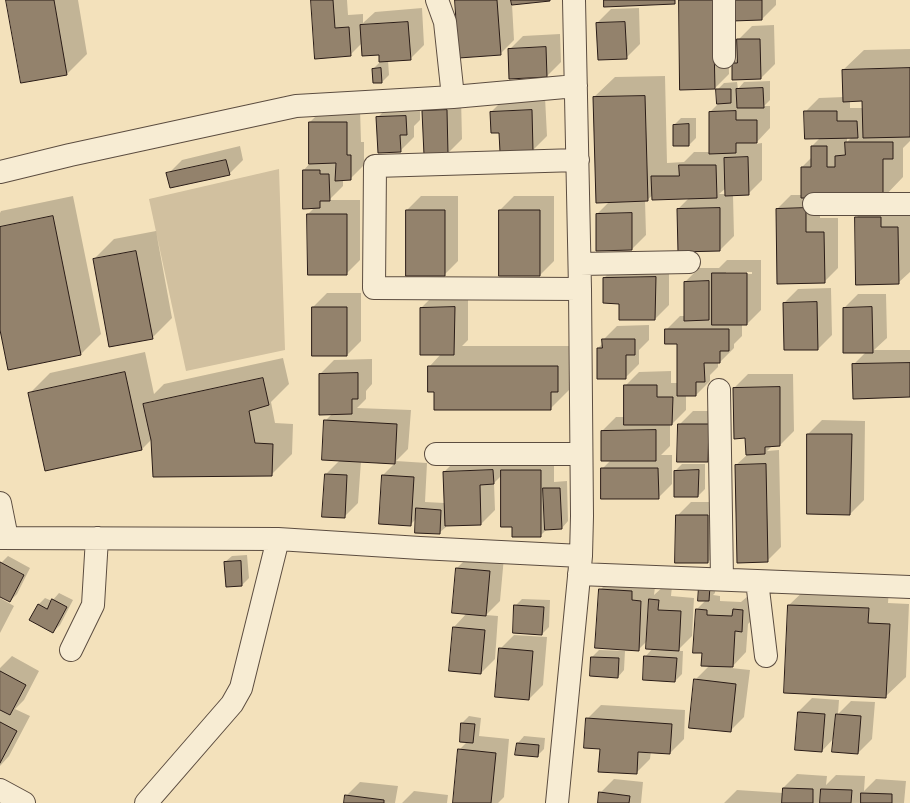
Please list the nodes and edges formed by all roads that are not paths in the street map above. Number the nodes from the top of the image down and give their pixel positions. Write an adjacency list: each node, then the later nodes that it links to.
1 (437, 0): 6 (street)
2 (574, 0): 5 (street)
3 (724, 0): 4 (street)
4 (724, 57)
5 (576, 86): 6 (street); 7 (street)
6 (453, 97): 8 (street)
7 (578, 160): 12 (street); 13 (street)
8 (0, 172)
9 (814, 204): 10 (street)
10 (910, 204)
11 (689, 262): 12 (street)
12 (580, 264): 13 (street)
13 (580, 289): 16 (street)
14 (719, 390): 22 (street)
15 (436, 454): 16 (street)
16 (581, 454): 21 (street)
17 (0, 503): 18 (street)
18 (4, 538): 19 (street)
19 (97, 538): 20 (street); 25 (street)
20 (278, 539): 21 (street); 29 (street)
21 (580, 565): 22 (street); 30 (street)
22 (722, 580): 23 (street)
23 (758, 581): 24 (street); 26 (street)
24 (910, 587)
25 (70, 650)
26 (766, 656)
27 (0, 790): 28 (street)
28 (24, 803)
29 (146, 803)
30 (557, 803)

